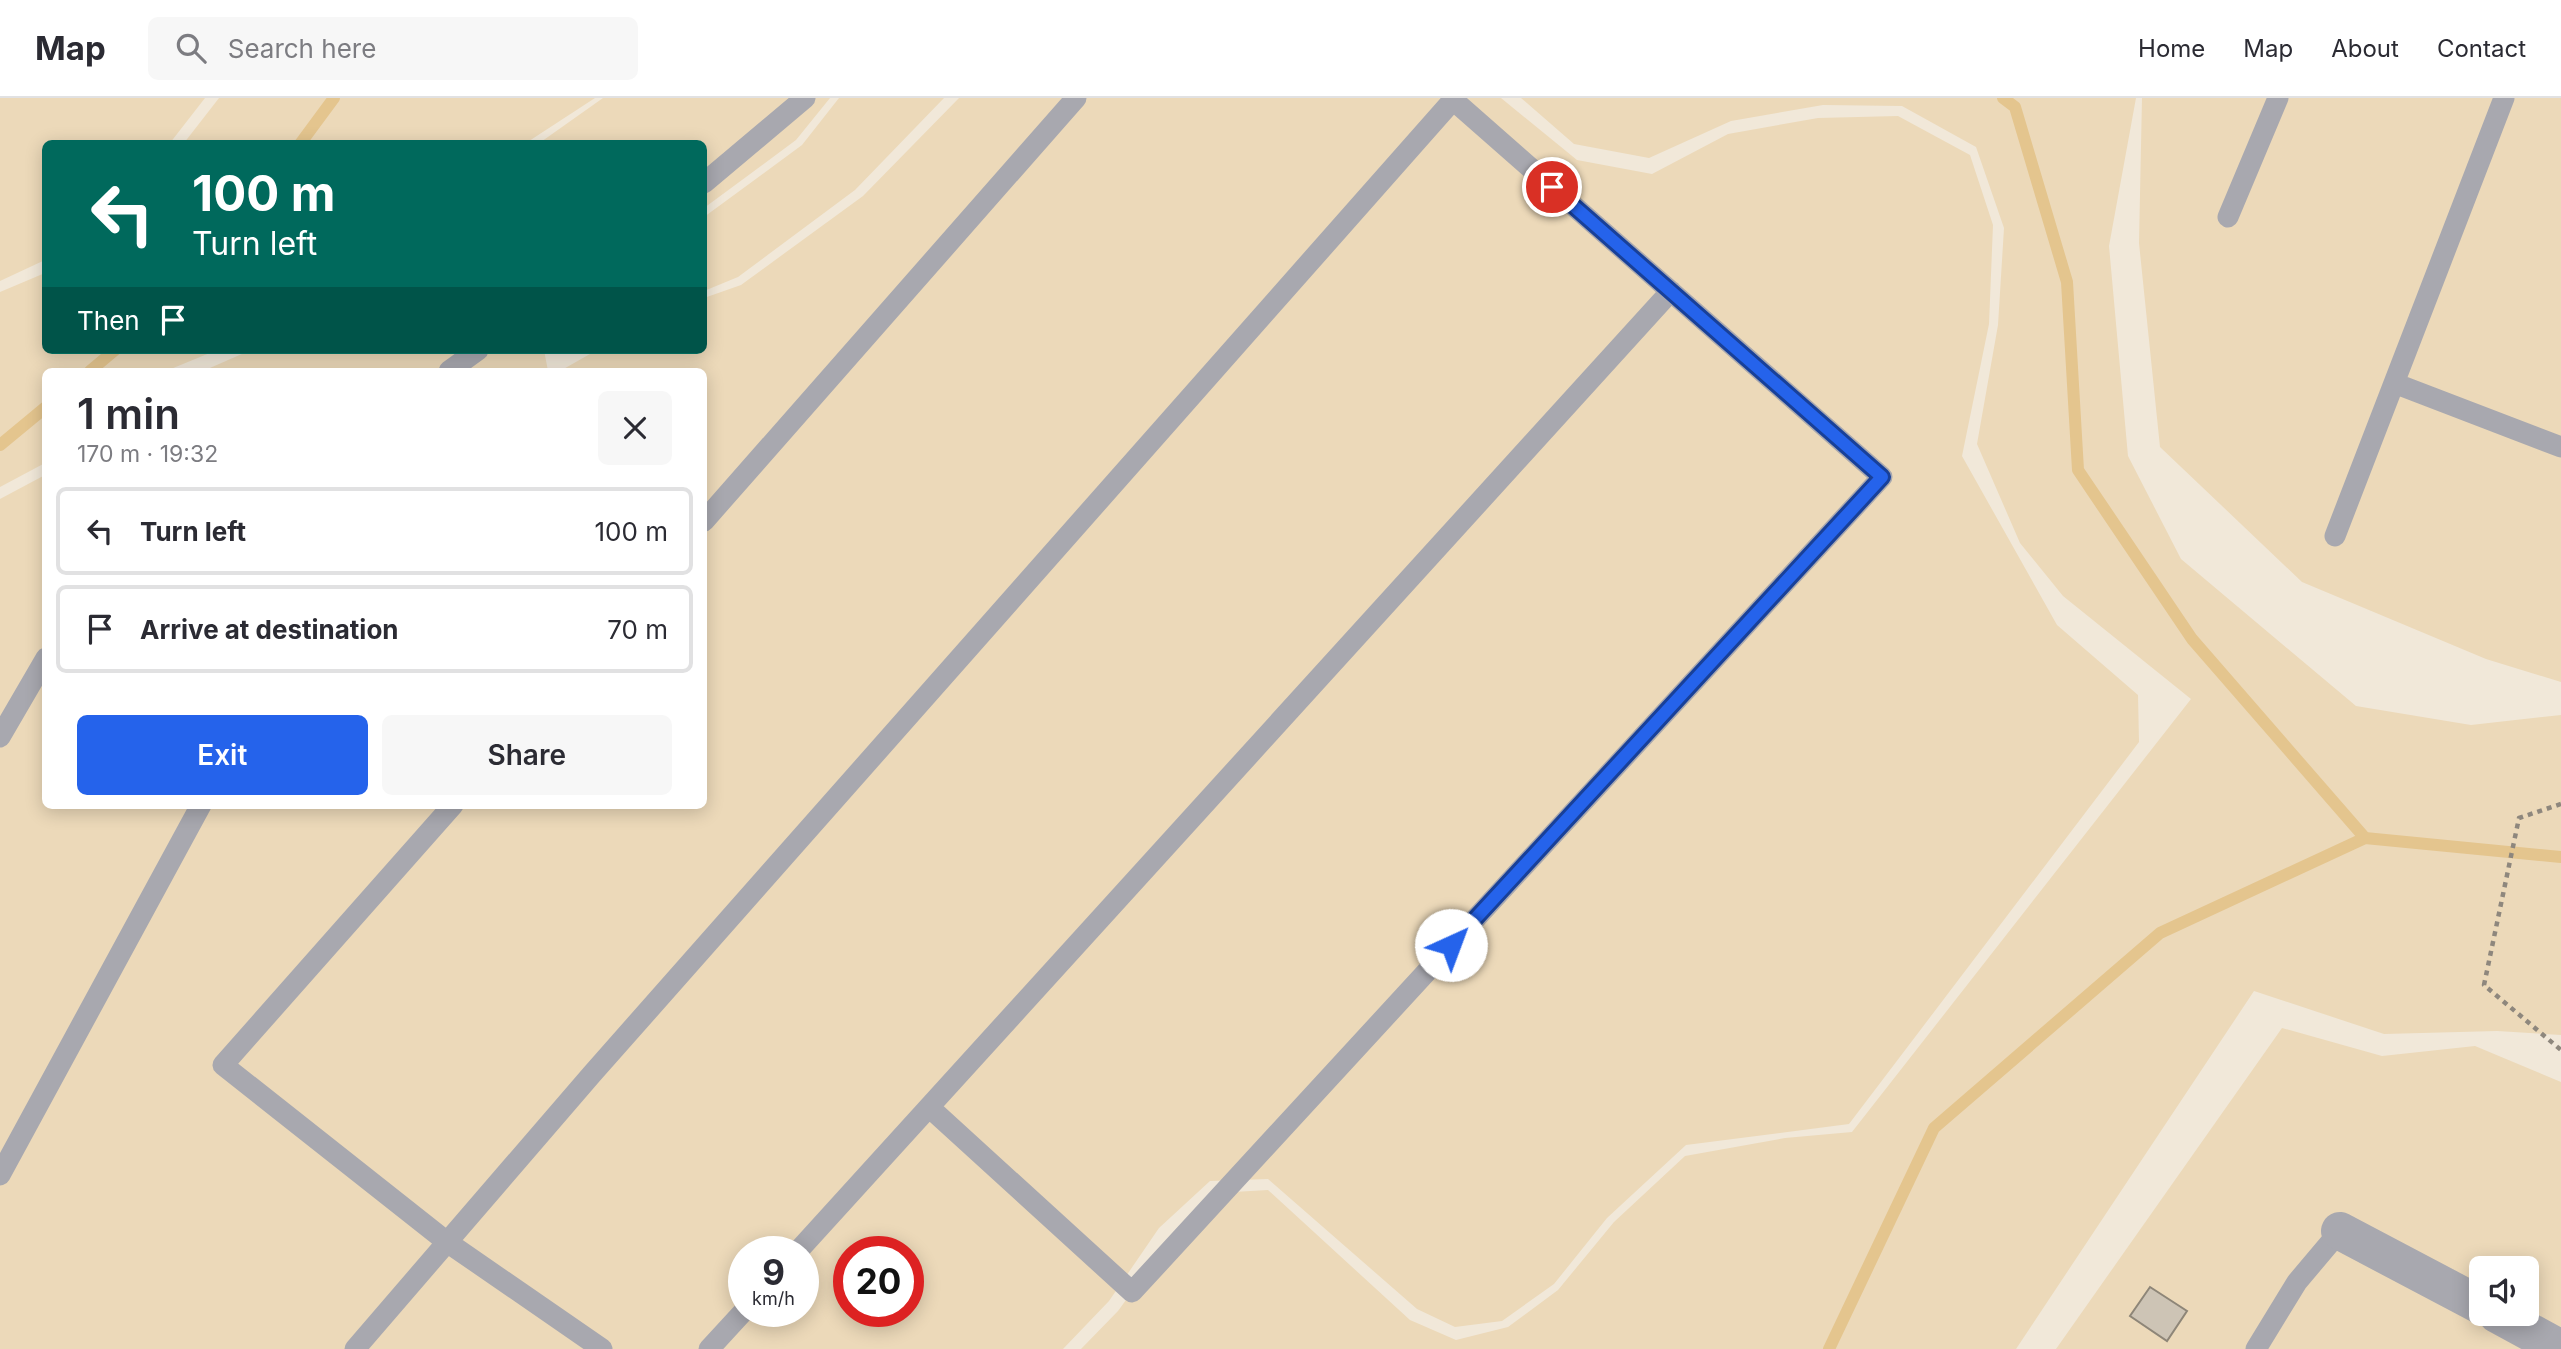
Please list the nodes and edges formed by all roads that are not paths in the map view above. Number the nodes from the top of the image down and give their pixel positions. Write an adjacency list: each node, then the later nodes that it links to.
1 (805, 98): 6 (lane)
2 (1076, 98): 13 (lane)
3 (2278, 98): 7 (lane)
4 (2504, 98): 11 (lane)
5 (1452, 99): 8 (lane); 23 (lane)
6 (707, 180)
7 (2228, 216)
8 (1671, 291): 19 (lane); 19 (lane)
9 (472, 354): 10 (lane)
10 (453, 368)
11 (2394, 383): 12 (lane); 14 (lane)
12 (2561, 447)
13 (707, 518)
14 (2335, 536)
15 (42, 665): 16 (lane)
16 (0, 737)
17 (199, 809): 20 (lane)
18 (449, 809): 23 (lane)
19 (929, 1107): 22 (lane)
20 (0, 1175)
21 (2340, 1231): 24 (street); 31 (lane)
22 (812, 1236)
23 (447, 1242): 28 (lane); 29 (lane)
24 (2469, 1299)
25 (2524, 1326): 27 (street)
26 (729, 1327): 30 (lane)
27 (2559, 1342)
28 (355, 1349)
29 (602, 1349)
30 (709, 1349)
31 (2256, 1349)

